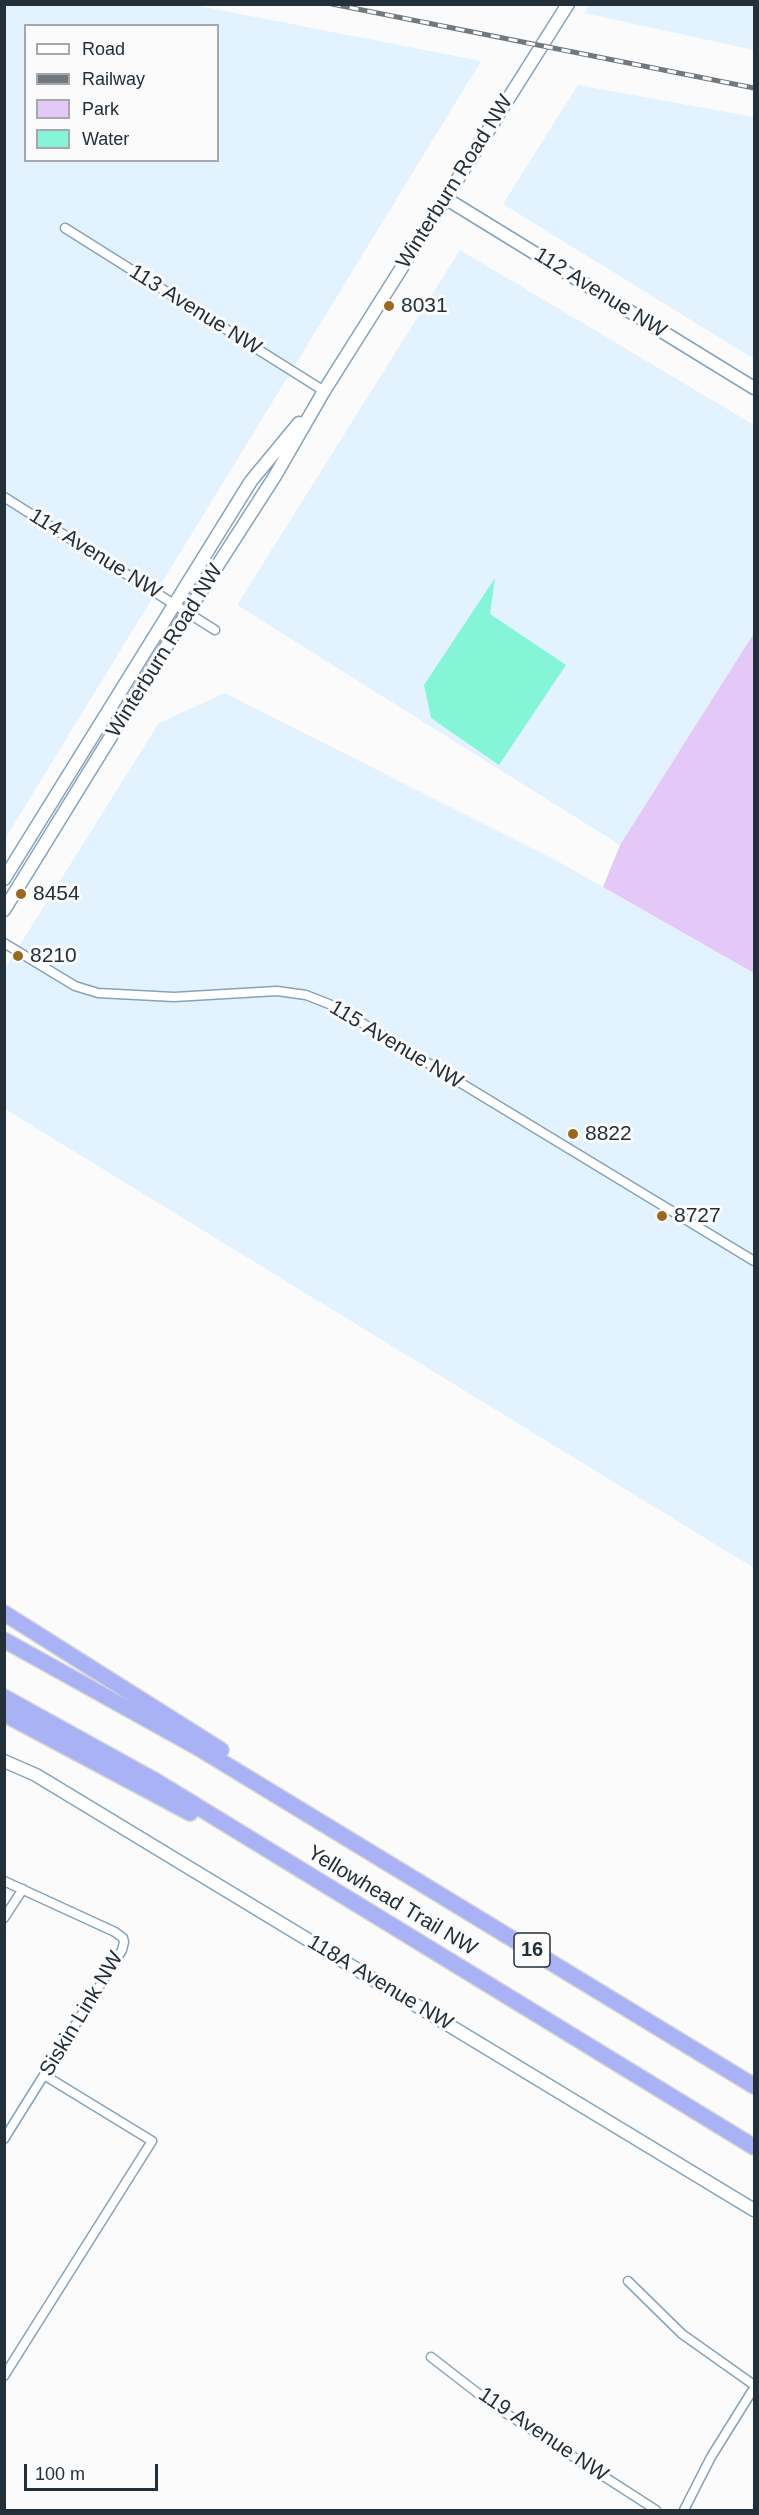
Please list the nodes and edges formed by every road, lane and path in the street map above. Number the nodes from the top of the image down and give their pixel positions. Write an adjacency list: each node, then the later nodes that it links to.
1 (568, 4): 2 (main road, Winterburn Road NW)
2 (445, 198): 4 (main road, 112 Avenue NW); 5 (main road, Winterburn Road NW)
3 (65, 228): 5 (street, 113 Avenue NW)
4 (754, 388)
5 (324, 391): 7 (main road, Winterburn Road NW); 8 (main road, Winterburn Road NW)
6 (4, 497): 7 (street, 114 Avenue NW)
7 (174, 604): 8 (street, 114 Avenue NW); 10 (main road, Winterburn Road NW)
8 (187, 613): 9 (street, 114 Avenue NW); 11 (main road, Winterburn Road NW)
9 (215, 630)
10 (4, 879)
11 (4, 910)
12 (4, 943): 13 (street, 115 Avenue NW)
13 (754, 1261)
14 (4, 1613): 19 (highway)
15 (4, 1640): 19 (highway, Yellowhead Trail NW / 16)
16 (4, 1697): 22 (highway, Yellowhead Trail NW / 16)
17 (4, 1714): 22 (highway)
18 (4, 1761): 28 (main road, 118A Avenue NW)
19 (309, 1814): 25 (highway, Yellowhead Trail NW / 16)
20 (4, 1881): 21 (street, Siskin Link NW)
21 (23, 1889): 23 (street); 24 (street, Siskin Link NW)
22 (349, 1899): 27 (highway, Yellowhead Trail NW / 16)
23 (4, 1918)
24 (44, 2075): 26 (street, Siskin Link NW); 31 (street)
25 (754, 2086)
26 (4, 2139)
27 (754, 2146)
28 (754, 2210)
29 (628, 2281): 32 (street)
30 (431, 2357): 33 (street, 119 Avenue NW)
31 (4, 2376)
32 (754, 2386): 34 (street)
33 (656, 2511)
34 (684, 2511)

